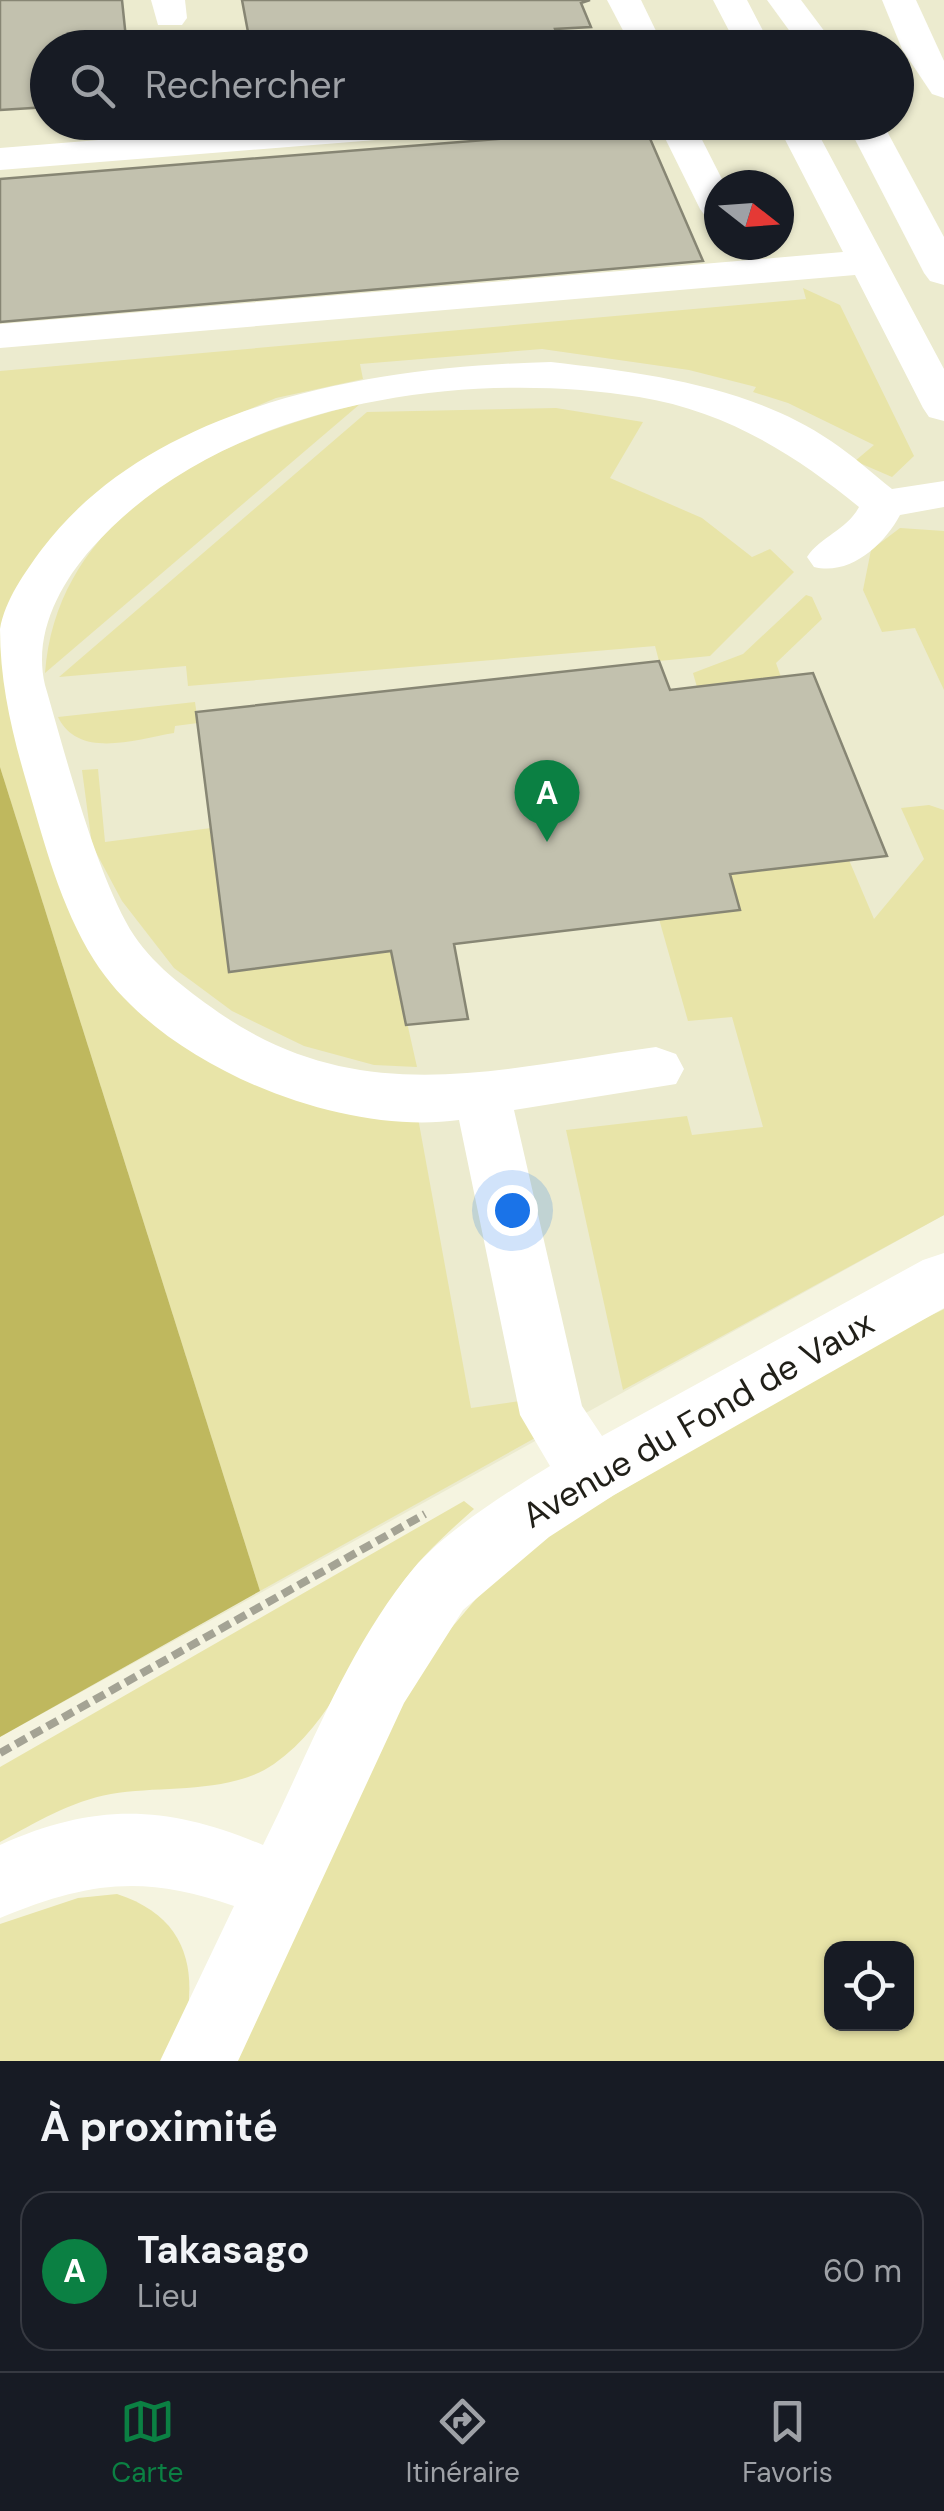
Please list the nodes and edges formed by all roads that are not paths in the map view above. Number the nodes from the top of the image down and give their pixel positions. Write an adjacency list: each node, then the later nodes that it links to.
1 (624, 0): 5 (street)
2 (730, 0): 6 (street)
3 (784, 0): 7 (street)
4 (899, 0): 8 (street)
5 (638, 30)
6 (746, 30)
7 (806, 30)
8 (911, 30)
9 (914, 39): 10 (street)
10 (944, 87)
11 (238, 140): 15 (street)
12 (683, 140): 16 (street)
13 (803, 140): 19 (street)
14 (874, 140): 20 (street)
15 (0, 159)
16 (704, 180)
17 (725, 260): 21 (street)
18 (794, 260): 19 (street)
19 (866, 262): 22 (street)
20 (944, 273)
21 (0, 336)
22 (944, 408)
23 (944, 494): 24 (street)
24 (883, 504): 25 (street); 27 (street)
25 (830, 557)
26 (656, 1069): 27 (street)
27 (482, 1094): 29 (street)
28 (944, 1278): 29 (street, Avenue du Fond de Vaux)
29 (591, 1475): 31 (street, Avenue du Fond de Vaux)
30 (0, 1882): 31 (street)
31 (280, 1889): 32 (street, Avenue du Fond de Vaux)
32 (198, 2061)

